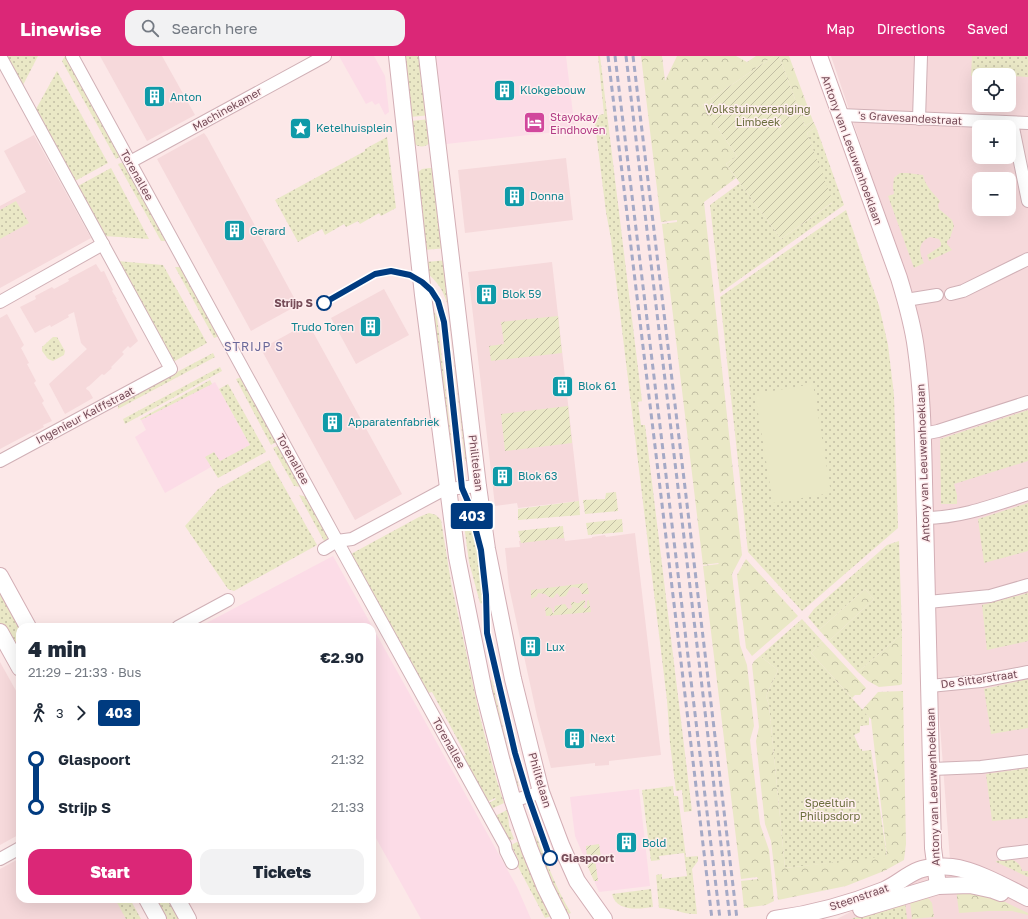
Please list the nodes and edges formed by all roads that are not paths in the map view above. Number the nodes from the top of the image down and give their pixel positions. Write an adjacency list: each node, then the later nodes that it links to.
1 (0, 56): 16 (street)
2 (72, 56): 14 (street, Torenallee)
3 (324, 56): 14 (street, Machinekamer)
4 (397, 56): 26 (street)
5 (427, 56): 25 (street, Philitelaan)
6 (819, 56): 8 (street, Antony van Leeuwenhoeklaan)
7 (921, 56): 9 (street)
8 (840, 115): 9 (street, 's Gravesandestraat); 20 (street, Antony van Leeuwenhoeklaan)
9 (919, 118): 10 (street, 's Gravesandestraat)
10 (972, 121)
11 (1016, 123): 12 (street, 's Gravesandestraat)
12 (1028, 123)
13 (1016, 142): 15 (street)
14 (130, 162): 29 (street, Torenallee)
15 (1028, 201)
16 (103, 244): 21 (street); 24 (street, Ingenieur Kalffstraat)
17 (1028, 259): 18 (street)
18 (951, 294)
19 (937, 295): 20 (street)
20 (906, 300): 23 (street, Antony van Leeuwenhoeklaan)
21 (0, 302)
22 (1028, 402): 23 (street)
23 (923, 434): 28 (street, Antony van Leeuwenhoeklaan)
24 (0, 462)
25 (478, 486): 26 (street); 43 (street, Philitelaan)
26 (448, 489): 29 (street); 44 (street)
27 (1028, 494): 28 (street)
28 (925, 518): 34 (street, Antony van Leeuwenhoeklaan)
29 (337, 541): 30 (street); 49 (street, Torenallee)
30 (324, 549)
31 (0, 576): 35 (street)
32 (1028, 585): 34 (street)
33 (228, 600): 36 (street)
34 (928, 602): 40 (street, Antony van Leeuwenhoeklaan)
35 (26, 623)
36 (185, 623)
37 (0, 632): 38 (street)
38 (16, 661)
39 (1028, 672): 40 (street, De Sitterstraat)
40 (930, 686): 42 (street, Antony van Leeuwenhoeklaan)
41 (1028, 761): 42 (street)
42 (932, 769): 50 (street, Antony van Leeuwenhoeklaan)
43 (541, 792): 44 (street); 59 (street, Philitelaan)
44 (513, 802): 58 (street)
45 (16, 850): 48 (street)
46 (1028, 851): 47 (street)
47 (1003, 854)
48 (0, 858)
49 (512, 863)
50 (935, 868): 51 (street, Antony van Leeuwenhoeklaan); 52 (street, Steenstraat); 60 (street, Steenstraat)
51 (938, 886): 55 (street, Steenstraat); 61 (street, Steenstraat)
52 (1028, 898)
53 (149, 903): 56 (street)
54 (179, 903): 57 (street)
55 (1028, 904)
56 (158, 919)
57 (188, 919)
58 (561, 919)
59 (604, 919)
60 (775, 919)
61 (829, 919)

